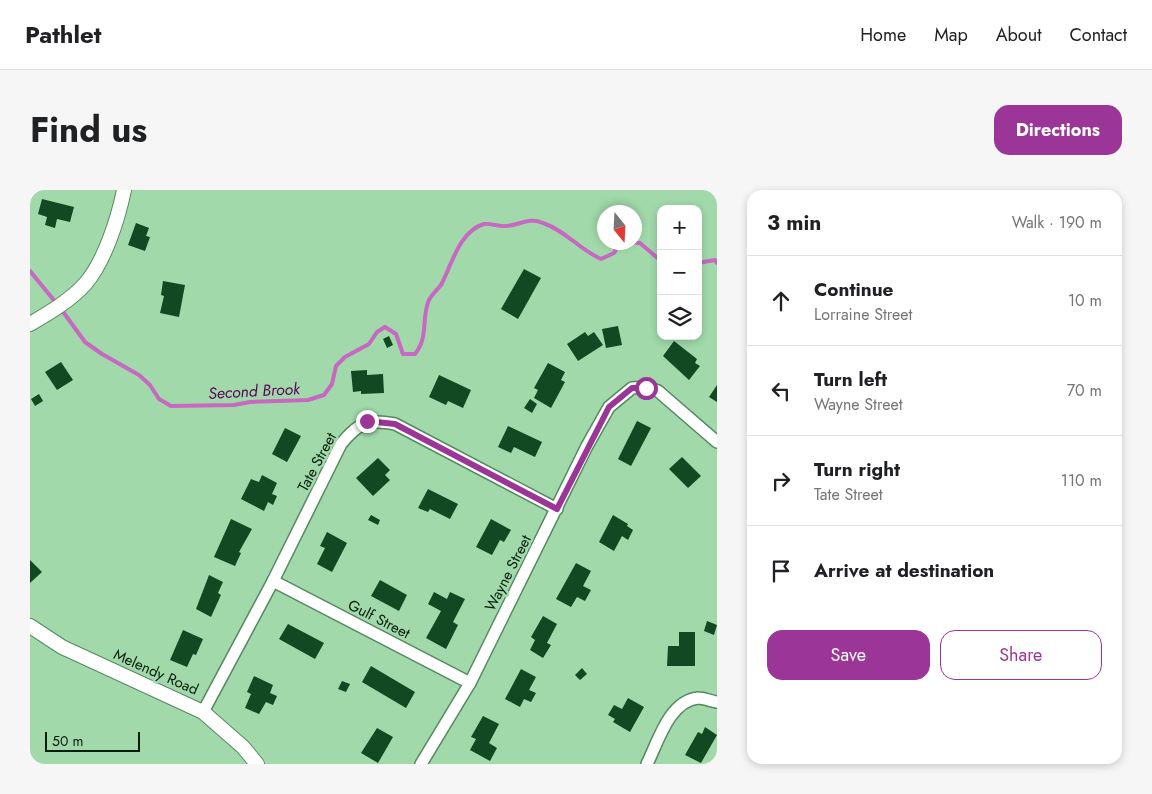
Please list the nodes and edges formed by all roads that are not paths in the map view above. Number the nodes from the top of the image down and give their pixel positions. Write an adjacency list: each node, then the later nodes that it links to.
1 (124, 190): 2 (street)
2 (30, 324)
3 (717, 442): 4 (street, Wayne Street)
4 (557, 509): 5 (street, Tate Street); 7 (street, Wayne Street)
5 (273, 582): 7 (street, Gulf Street); 9 (street, Tate Street)
6 (30, 626): 9 (street, Melendy Road)
7 (470, 683): 11 (street, Wayne Street)
8 (717, 702): 12 (street)
9 (203, 712): 10 (street, Melendy Road)
10 (257, 764)
11 (421, 764)
12 (647, 764)

